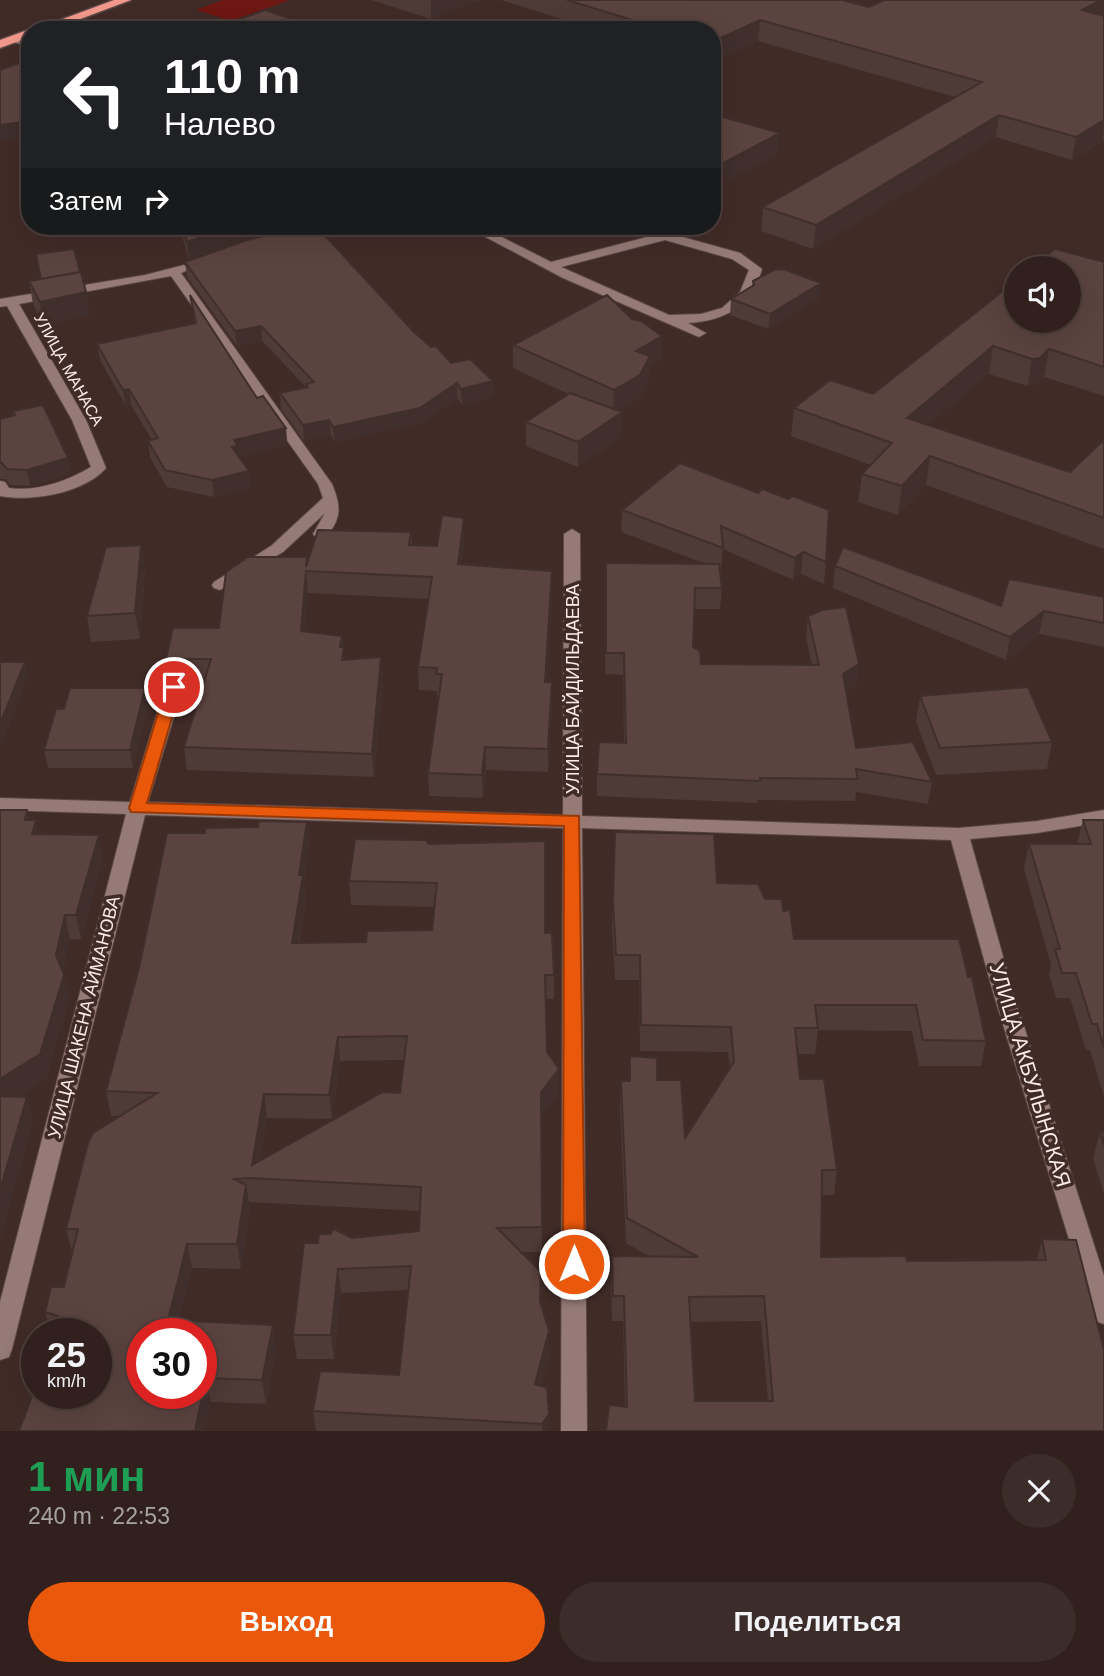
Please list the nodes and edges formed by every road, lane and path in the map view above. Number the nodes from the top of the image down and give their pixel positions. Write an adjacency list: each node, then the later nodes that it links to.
1 (125, 0): 2 (highway)
2 (66, 21)
3 (21, 36): 4 (highway)
4 (14, 38): 5 (street); 6 (highway)
5 (21, 41)
6 (0, 44)
7 (489, 235): 11 (street)
8 (670, 235): 9 (street)
9 (664, 236): 11 (street); 14 (street)
10 (200, 264): 12 (street, УЛИЦА МАНАСА)
11 (549, 266): 14 (street)
12 (174, 272): 13 (street, УЛИЦА МАНАСА); 17 (street)
13 (6, 302): 16 (street, УЛИЦА МАНАСА)
14 (659, 315): 15 (street)
15 (699, 333)
16 (0, 485)
17 (331, 499): 18 (street); 20 (street)
18 (321, 534)
19 (572, 534): 25 (street, УЛИЦА БАЙДИЛЬДАЕВА)
20 (220, 585)
21 (174, 687): 23 (street, УЛИЦА ШАКЕНА АЙМАНОВА)
22 (0, 804): 23 (street)
23 (137, 808): 25 (street); 28 (street, УЛИЦА ШАКЕНА АЙМАНОВА)
24 (1104, 816): 26 (street)
25 (573, 820): 26 (street); 29 (street, УЛИЦА БАЙДИЛЬДАЕВА)
26 (960, 834): 27 (street, УЛИЦА АКБУЛЫНСКАЯ)
27 (1104, 1314)
28 (0, 1349)
29 (574, 1431)

